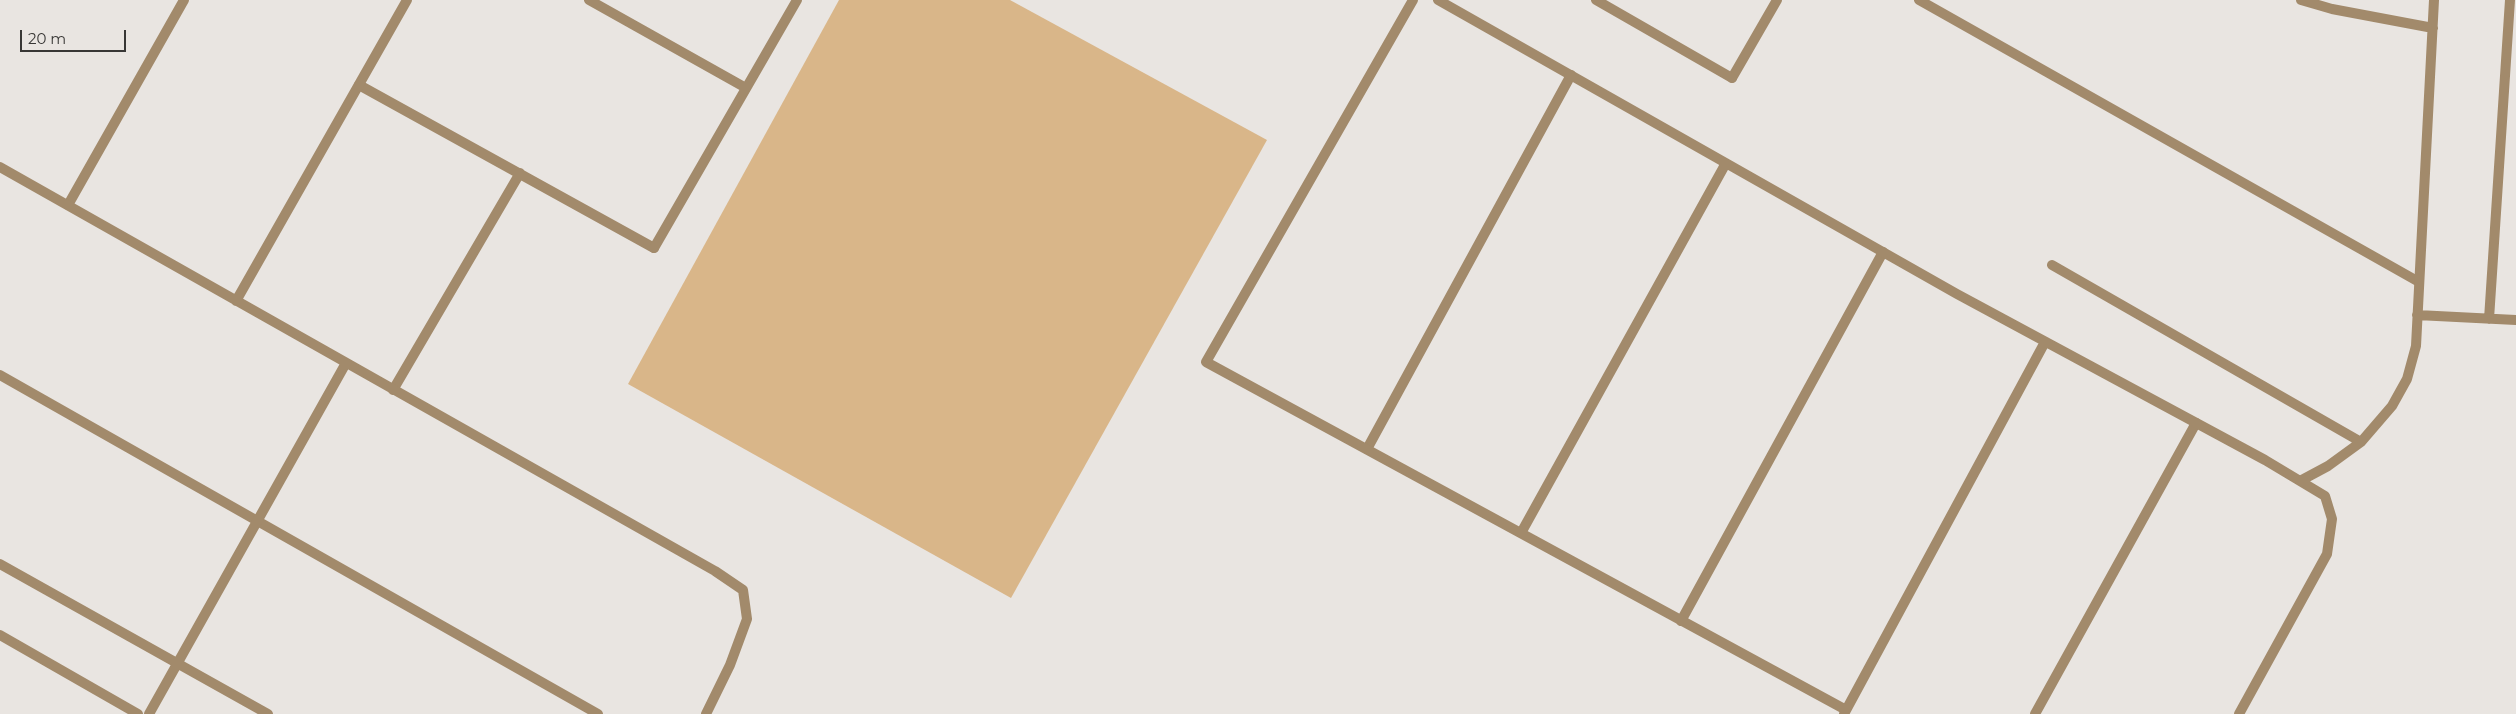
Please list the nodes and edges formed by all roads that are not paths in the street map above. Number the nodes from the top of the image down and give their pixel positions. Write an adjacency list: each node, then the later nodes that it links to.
1 (184, 0): 20 (street)
2 (407, 0): 15 (street)
3 (589, 0): 16 (street)
4 (796, 0): 16 (street)
5 (1413, 0): 34 (street)
6 (1438, 0): 14 (street)
7 (1596, 0): 8 (street)
8 (1777, 0)
9 (1919, 0): 23 (street)
10 (2301, 0): 13 (street)
11 (2434, 0): 13 (street)
12 (2510, 0): 26 (street)
13 (2432, 28): 23 (street)
14 (1571, 75): 17 (street); 34 (street)
15 (359, 85): 19 (street); 24 (street)
16 (746, 88): 19 (street)
17 (1726, 163): 21 (street); 37 (street)
18 (0, 167): 20 (street)
19 (520, 174): 31 (street)
20 (68, 206): 24 (street)
21 (1883, 252): 28 (street); 39 (street)
22 (2052, 265): 33 (street)
23 (2420, 282): 25 (street)
24 (236, 301): 29 (street)
25 (2417, 315): 26 (street); 33 (street)
26 (2490, 318): 27 (street)
27 (2516, 320)
28 (2045, 342): 32 (street); 42 (street)
29 (346, 363): 31 (street); 36 (street)
30 (0, 375): 36 (street)
31 (393, 390): 47 (street)
32 (2196, 423): 35 (street); 48 (street)
33 (2361, 442): 35 (street)
34 (1366, 449): 37 (street)
35 (2300, 481): 49 (street)
36 (259, 520): 41 (street); 46 (street)
37 (1521, 533): 39 (street)
38 (0, 564): 41 (street)
39 (1681, 621): 42 (street)
40 (0, 635): 43 (street)
41 (178, 664): 44 (street); 45 (street)
42 (1845, 712)
43 (138, 714)
44 (150, 714)
45 (268, 714)
46 (598, 714)
47 (706, 714)
48 (2036, 714)
49 (2238, 714)

